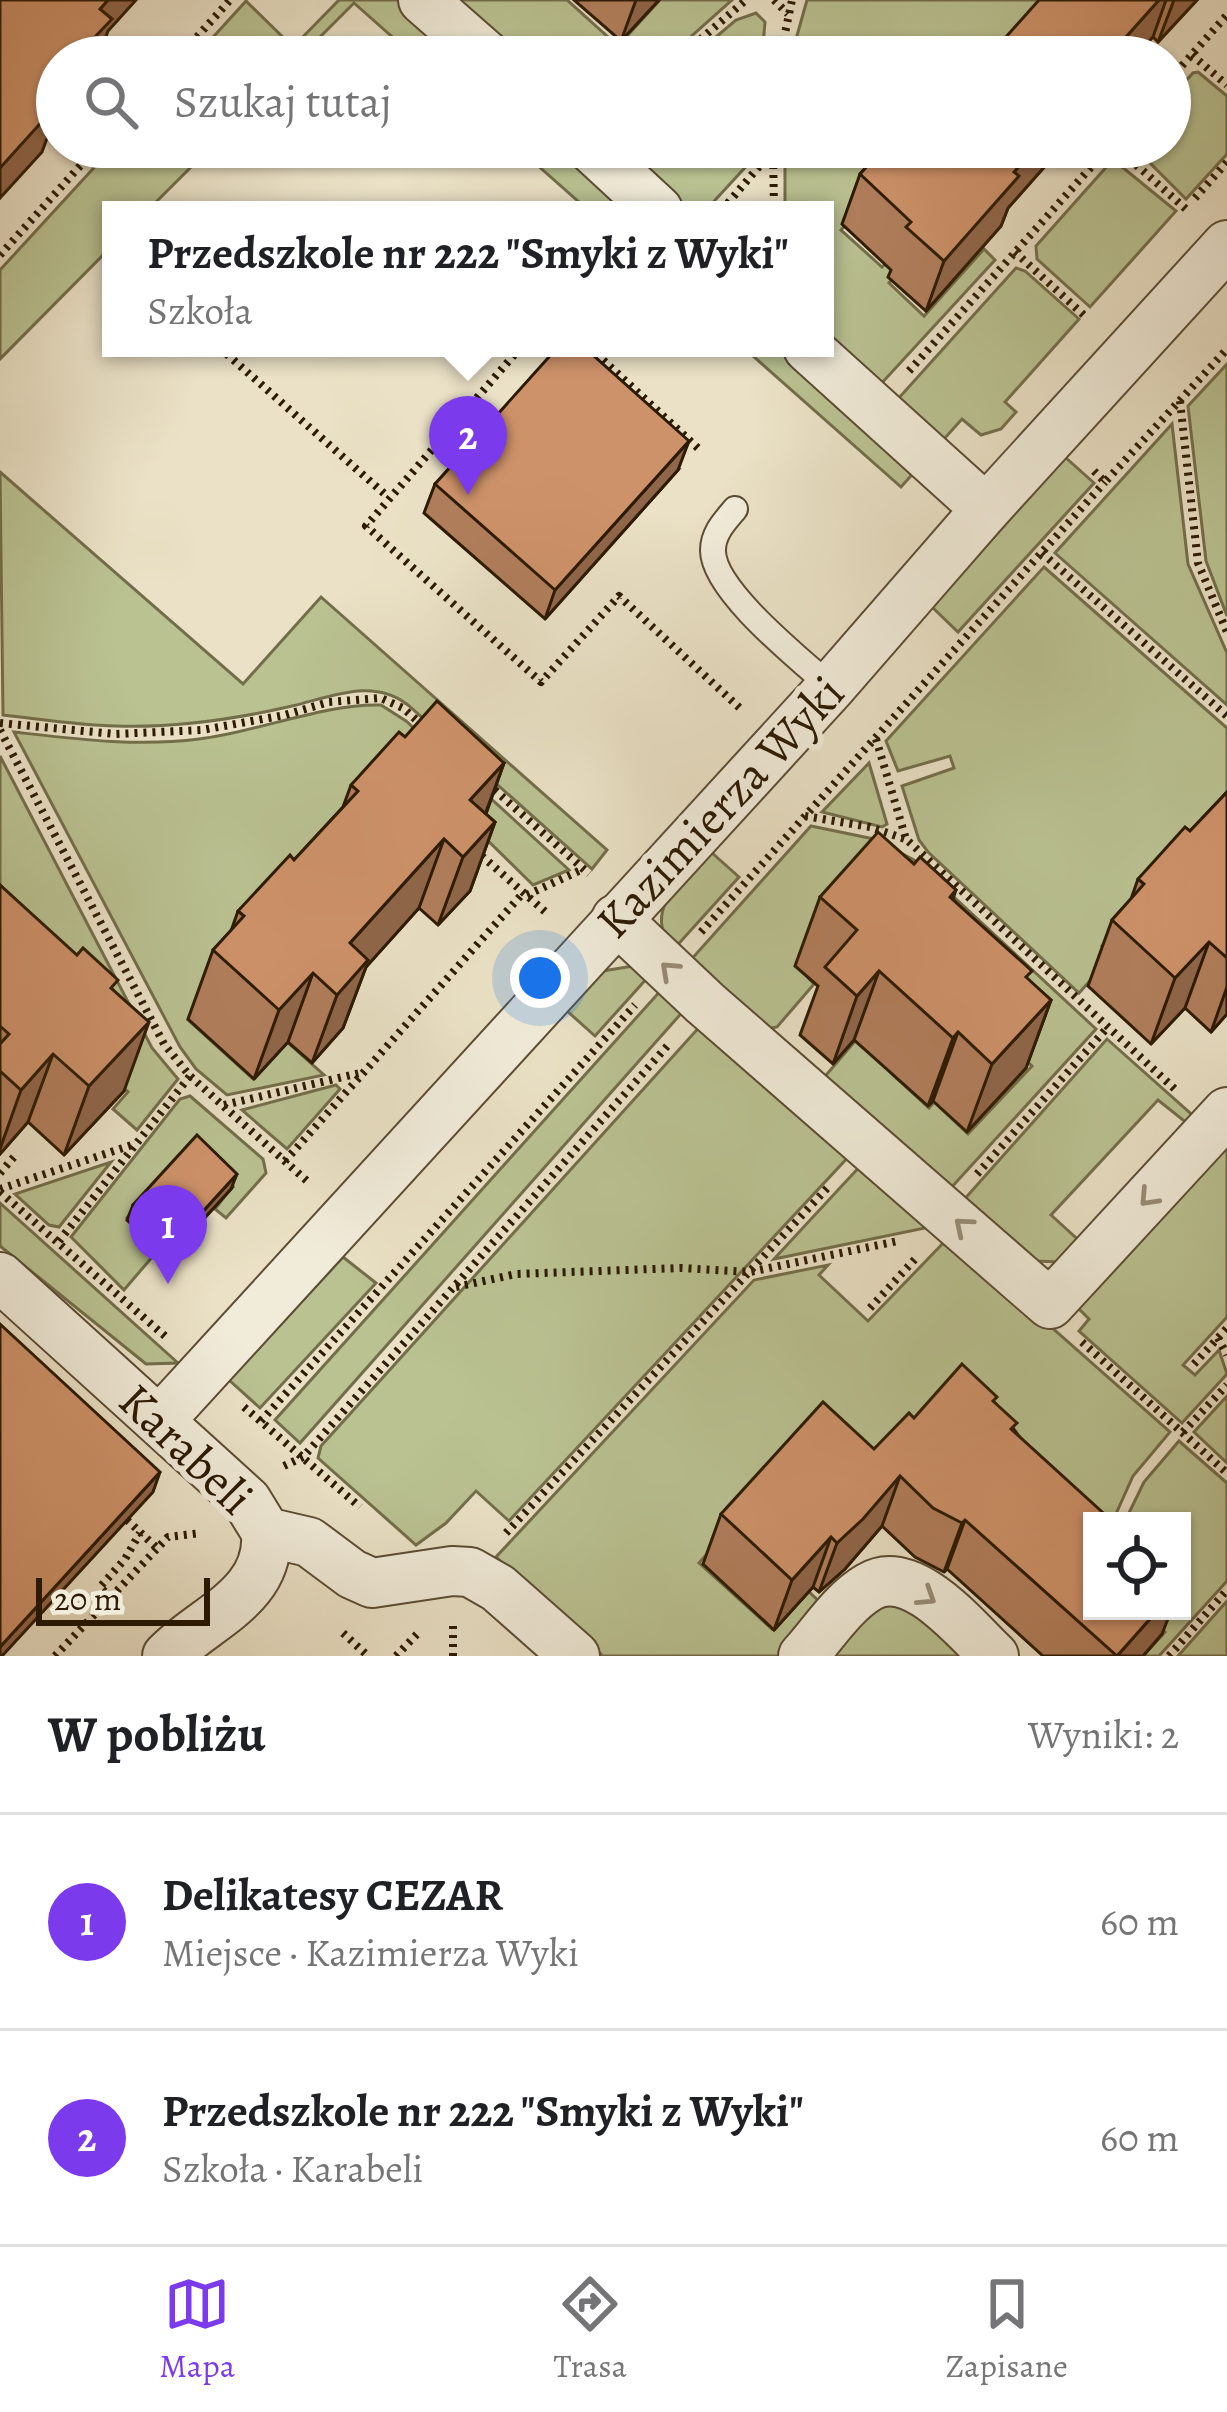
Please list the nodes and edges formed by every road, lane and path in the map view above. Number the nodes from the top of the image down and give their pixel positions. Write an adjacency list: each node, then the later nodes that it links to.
1 (230, 0): 8 (path)
2 (423, 0): 9 (street)
3 (746, 0): 10 (path)
4 (774, 0): 6 (path)
5 (793, 0): 6 (path)
6 (788, 14): 11 (path)
7 (1227, 15): 12 (path)
8 (198, 36)
9 (464, 36)
10 (704, 36)
11 (784, 36)
12 (1191, 55): 13 (path)
13 (1227, 85)
14 (78, 168): 26 (path)
15 (613, 168): 20 (street)
16 (757, 168): 21 (path)
17 (773, 168): 22 (path)
18 (1093, 168): 25 (path)
19 (1138, 168): 23 (path)
20 (648, 201)
21 (730, 201)
22 (774, 201)
23 (1186, 209)
24 (1227, 245): 35 (street, Kazimierza Wyki)
25 (1015, 252): 27 (path); 34 (path)
26 (0, 255)
27 (1088, 319)
28 (1227, 349): 33 (path)
29 (230, 357): 37 (path)
30 (512, 357): 37 (path)
31 (600, 357): 36 (path)
32 (818, 357): 34 (street)
33 (1180, 401): 35 (path); 41 (path)
34 (876, 408): 39 (street)
35 (1054, 433): 39 (street, Kazimierza Wyki)
36 (700, 450)
37 (388, 497): 43 (path)
38 (736, 508): 42 (lane)
39 (986, 509): 42 (street, Kazimierza Wyki)
40 (1042, 553): 44 (path)
41 (1227, 632)
42 (831, 687): 54 (street, Kazimierza Wyki)
43 (748, 716)
44 (1227, 716)
45 (0, 727): 46 (path); 59 (path)
46 (426, 729)
47 (876, 739): 50 (path)
48 (478, 776): 52 (path)
49 (805, 816): 50 (path)
50 (906, 839): 57 (path)
51 (474, 848): 53 (path)
52 (583, 869): 53 (path); 54 (path)
53 (525, 894): 55 (path); 58 (path)
54 (607, 901): 56 (street, one-way to 54); 80 (street, Kazimierza Wyki)
55 (560, 924)
56 (705, 1003): 62 (street); 73 (path)
57 (1107, 1028): 61 (path); 69 (path)
58 (362, 1072): 60 (path); 65 (path)
59 (190, 1076): 60 (path); 63 (path)
60 (224, 1106): 65 (path)
61 (1221, 1119): 74 (street, one-way to 74)
62 (869, 1143): 69 (street); 71 (path)
63 (134, 1145): 67 (path); 70 (path)
64 (14, 1157): 66 (path)
65 (285, 1161): 68 (path)
66 (0, 1173)
67 (0, 1190): 70 (path)
68 (318, 1191)
69 (950, 1223): 71 (path); 74 (street, one-way to 69); 75 (path)
70 (59, 1241): 80 (path)
71 (750, 1272): 73 (path); 91 (path)
72 (0, 1276): 82 (street, Karabeli)
73 (453, 1288): 84 (path)
74 (1050, 1304): 83 (path)
75 (870, 1308)
76 (1227, 1328): 77 (path)
77 (1218, 1338): 78 (path); 79 (path)
78 (1227, 1355)
79 (1194, 1364)
80 (204, 1372): 82 (street, Kazimierza Wyki); 84 (path)
81 (1227, 1385): 83 (path)
82 (160, 1419): 87 (street, Karabeli)
83 (1183, 1432): 85 (path)
84 (303, 1457): 86 (path); 87 (path)
85 (1227, 1473)
86 (368, 1514)
87 (256, 1516): 90 (path); 91 (street, Karabeli); 96 (street)
88 (127, 1520): 89 (path)
89 (140, 1532): 90 (path); 93 (path)
90 (158, 1549): 93 (path)
91 (470, 1572): 98 (street)
92 (1227, 1590): 101 (path)
93 (111, 1598): 95 (path)
94 (339, 1629): 97 (path)
95 (56, 1656)
96 (167, 1656)
97 (368, 1656)
98 (575, 1656)
99 (803, 1656): 100 (street, one-way to 100)
100 (994, 1656)
101 (1168, 1656)

